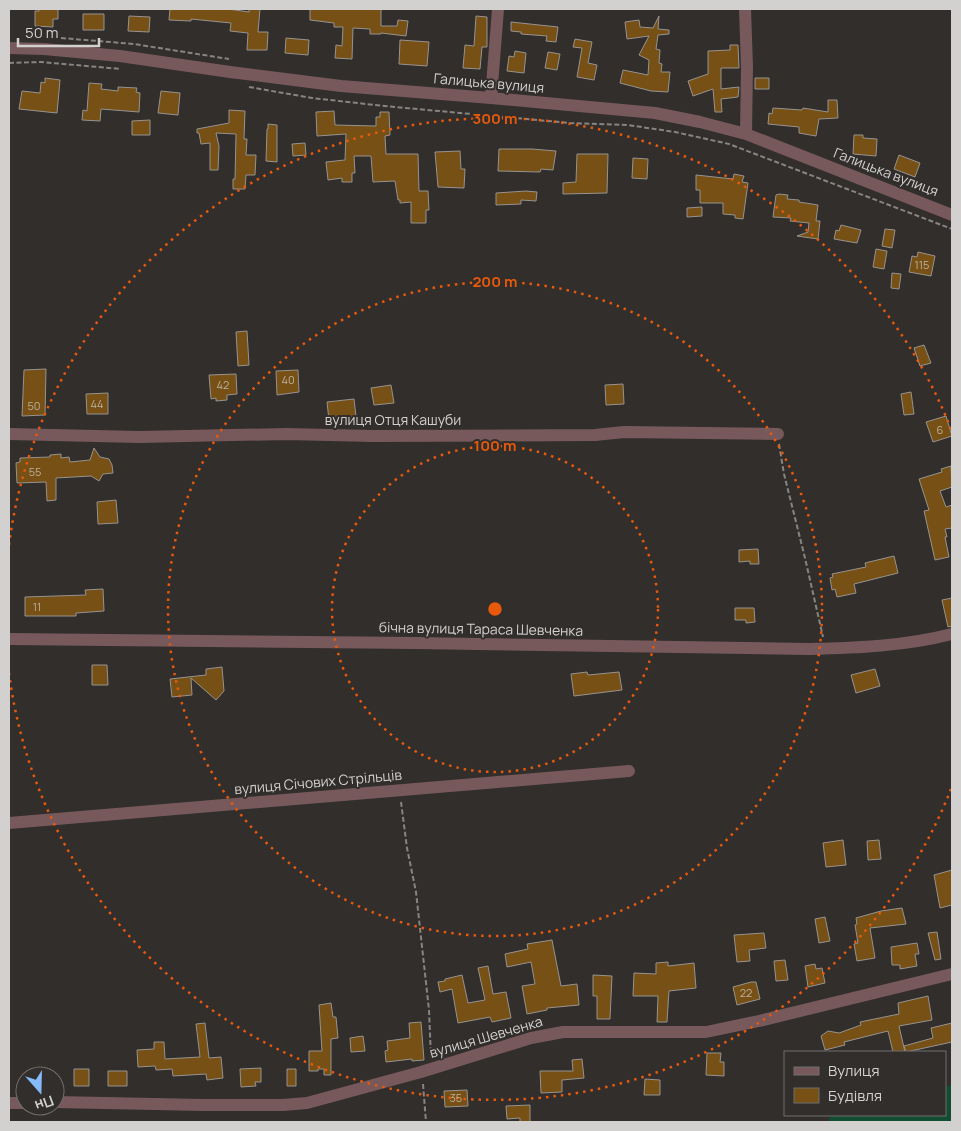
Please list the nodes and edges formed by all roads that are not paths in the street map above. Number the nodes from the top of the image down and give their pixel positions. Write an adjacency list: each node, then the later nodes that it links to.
1 (498, 9): 4 (street)
2 (745, 9): 5 (street)
3 (9, 48): 4 (street, Галицька вулиця)
4 (491, 98): 5 (street, Галицька вулиця)
5 (746, 134): 6 (street, Галицька вулиця)
6 (952, 215)
7 (9, 434): 8 (street, вулиця Отця Кашуби)
8 (778, 434)
9 (952, 634): 10 (street, бічна вулиця Тараса Шевченка)
10 (9, 639)
11 (629, 771): 12 (street, вулиця Січових Стрільців)
12 (9, 823)
13 (952, 974): 14 (street, вулиця Шевченка)
14 (65, 1102)

